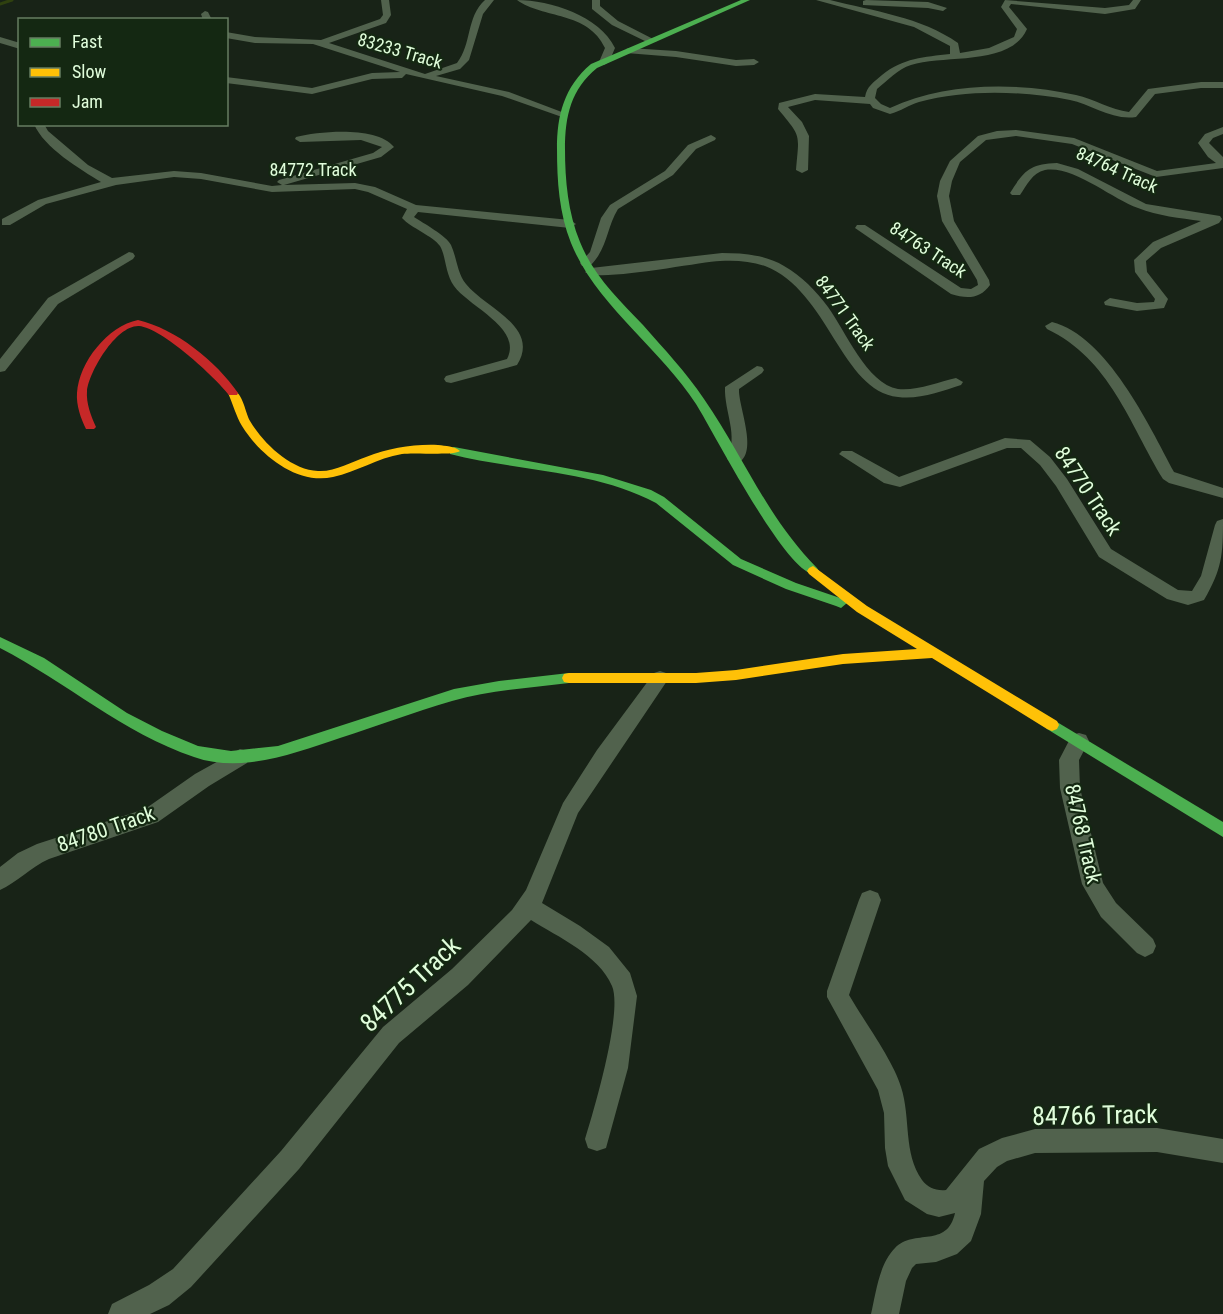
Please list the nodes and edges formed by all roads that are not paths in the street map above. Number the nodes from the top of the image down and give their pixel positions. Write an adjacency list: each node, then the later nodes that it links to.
1 (385, 0): 13 (street)
2 (489, 0): 19 (street)
3 (521, 0): 17 (street)
4 (596, 0): 12 (street)
5 (747, 0): 12 (street)
6 (820, 0): 16 (street)
7 (843, 0): 9 (street)
8 (1137, 0): 16 (street)
9 (943, 8)
10 (228, 35): 13 (street, 83233 Track)
11 (0, 40): 14 (street)
12 (652, 41): 15 (street)
13 (321, 44): 19 (street, 83233 Track)
14 (18, 45)
15 (629, 51): 17 (street); 18 (street)
16 (955, 56): 22 (street)
17 (604, 62): 23 (street)
18 (754, 62)
19 (424, 77): 20 (street); 23 (street, 83233 Track)
20 (228, 80)
21 (1223, 85): 22 (street)
22 (872, 101): 29 (street)
23 (562, 114): 36 (street)
24 (40, 126): 30 (street)
25 (1223, 130): 28 (street)
26 (711, 138): 39 (street)
27 (300, 139): 31 (street)
28 (1223, 163): 37 (street, 84763 Track)
29 (802, 170)
30 (113, 182): 31 (street, 84772 Track); 35 (street, 84772 Track)
31 (261, 188): 33 (street, 84772 Track)
32 (1016, 194): 34 (street, 84764 Track)
33 (414, 208): 36 (street, 84772 Track); 44 (street)
34 (1219, 218): 40 (street)
35 (6, 222)
36 (570, 224): 39 (street)
37 (861, 228)
38 (129, 256): 42 (street)
39 (588, 268): 45 (street, 84771 Track); 48 (street)
40 (1110, 302)
41 (1052, 326): 49 (street)
42 (0, 368)
43 (757, 370): 48 (street)
44 (451, 379)
45 (956, 382)
46 (90, 427): 51 (street)
47 (847, 454): 50 (street, 84770 Track)
48 (735, 459): 51 (street)
49 (1223, 493)
50 (1223, 525)
51 (862, 609): 53 (street)
52 (0, 642): 56 (street)
53 (936, 653): 54 (street); 55 (street)
54 (660, 678): 56 (street); 60 (street, 84775 Track)
55 (1079, 741): 57 (street); 61 (street, 84768 Track)
56 (240, 757): 58 (street, 84780 Track)
57 (1223, 830)
58 (0, 880)
59 (870, 900): 64 (street, 84766 Track)
60 (528, 906): 62 (street); 65 (street, 84775 Track)
61 (1145, 946)
62 (597, 1139)
63 (1223, 1151): 64 (street, 84766 Track)
64 (973, 1174): 66 (street)
65 (122, 1314)
66 (885, 1314)

